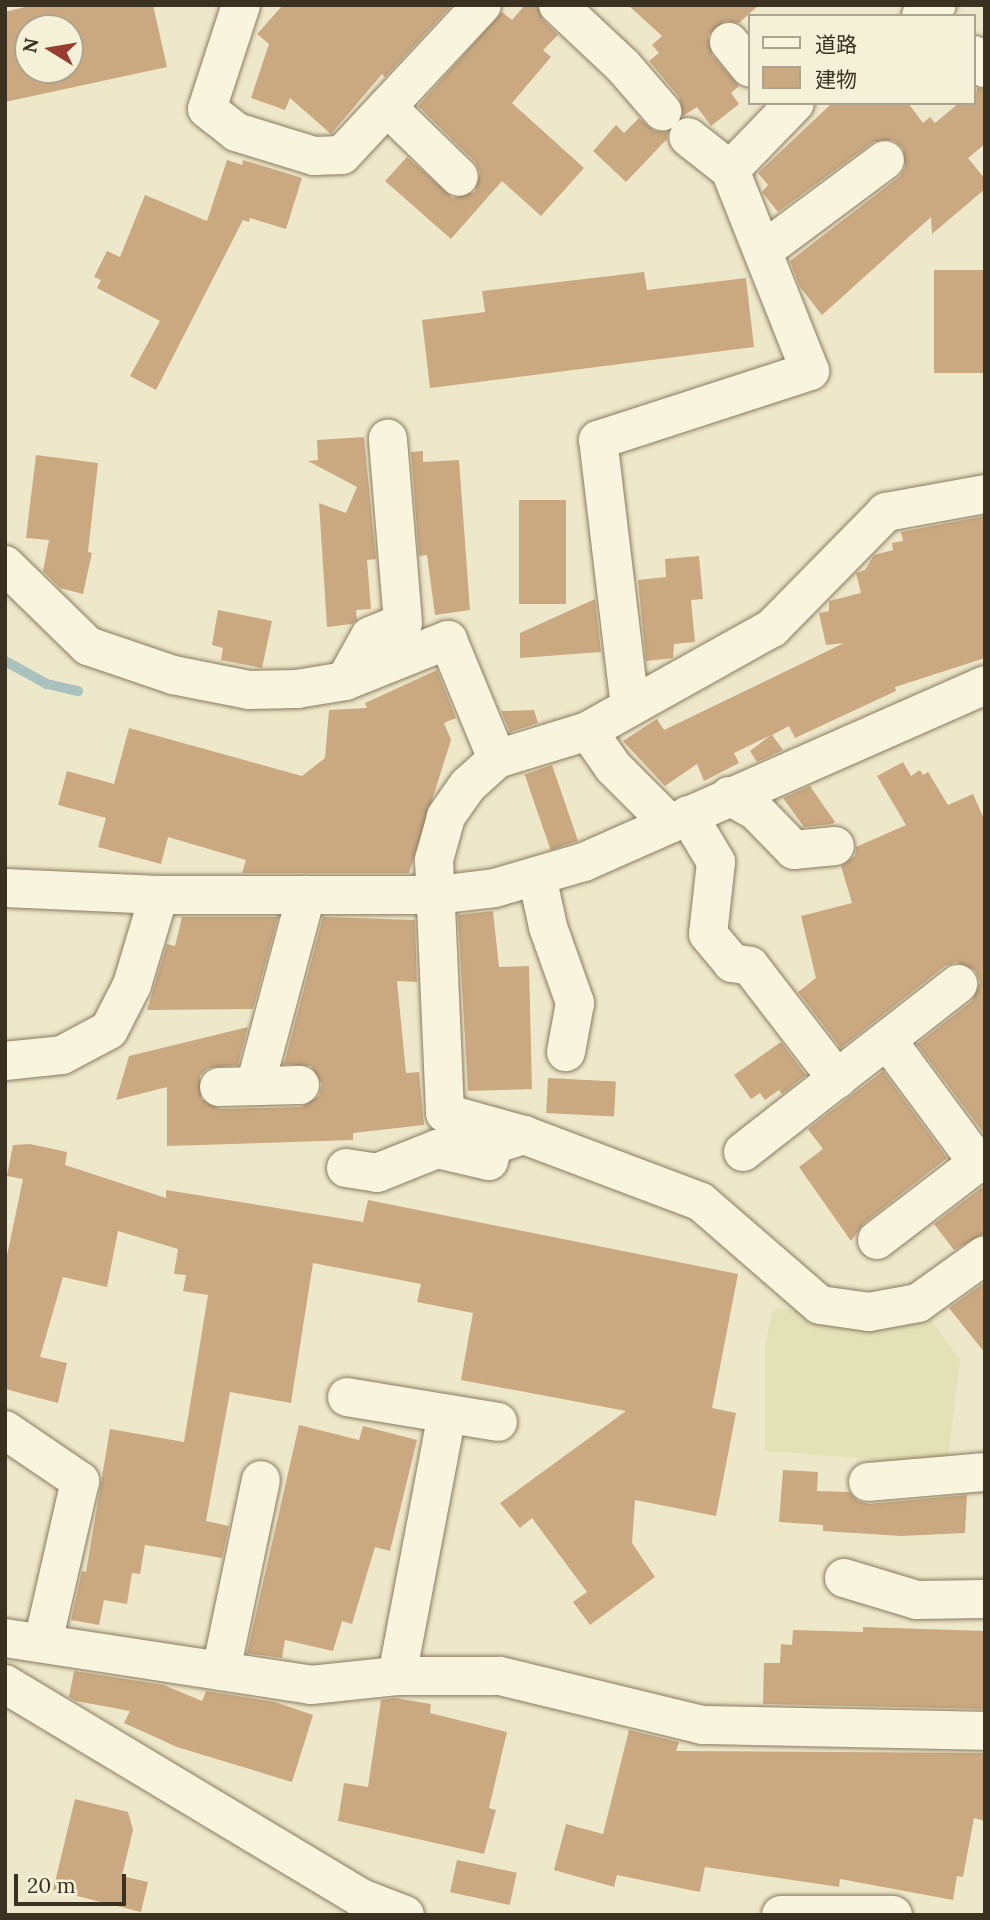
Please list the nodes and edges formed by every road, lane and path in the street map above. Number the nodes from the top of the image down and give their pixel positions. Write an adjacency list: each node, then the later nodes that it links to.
1 (241, 5): 5 (street)
2 (482, 5): 5 (street)
3 (558, 5): 7 (street)
4 (787, 106): 7 (street)
5 (387, 107): 8 (street)
6 (885, 160): 9 (street)
7 (730, 170): 9 (street)
8 (459, 177)
9 (763, 251): 15 (street)
10 (388, 439): 13 (street)
11 (985, 494): 15 (street)
12 (5, 565): 13 (street)
13 (345, 681): 17 (street)
14 (985, 685): 18 (street)
15 (630, 707): 16 (street)
16 (588, 731): 17 (street); 19 (street)
17 (497, 759): 25 (street)
18 (729, 796): 19 (street); 20 (street)
19 (679, 819): 21 (street); 30 (street)
20 (835, 846)
21 (537, 876): 25 (street); 28 (street)
22 (5, 888): 23 (street)
23 (159, 895): 24 (street); 29 (street)
24 (306, 895): 25 (street); 31 (street)
25 (437, 895): 32 (street)
26 (958, 984): 27 (street)
27 (887, 1040): 30 (street); 34 (street)
28 (566, 1052)
29 (5, 1061)
30 (837, 1079): 33 (street)
31 (300, 1085)
32 (524, 1135): 35 (street); 37 (street)
33 (743, 1152)
34 (981, 1160): 36 (street)
35 (346, 1168)
36 (877, 1240)
37 (985, 1255)
38 (348, 1398): 39 (street)
39 (447, 1414): 40 (street); 50 (street)
40 (498, 1422)
41 (5, 1430): 48 (street)
42 (985, 1472): 44 (street)
43 (261, 1480): 49 (street)
44 (868, 1482)
45 (844, 1578): 46 (street)
46 (985, 1598)
47 (5, 1638): 48 (street)
48 (43, 1642): 49 (street)
49 (221, 1671): 50 (street)
50 (397, 1676): 52 (street)
51 (5, 1684): 53 (street)
52 (985, 1731)
53 (405, 1915)
54 (781, 1915): 55 (street)
55 (892, 1915)

